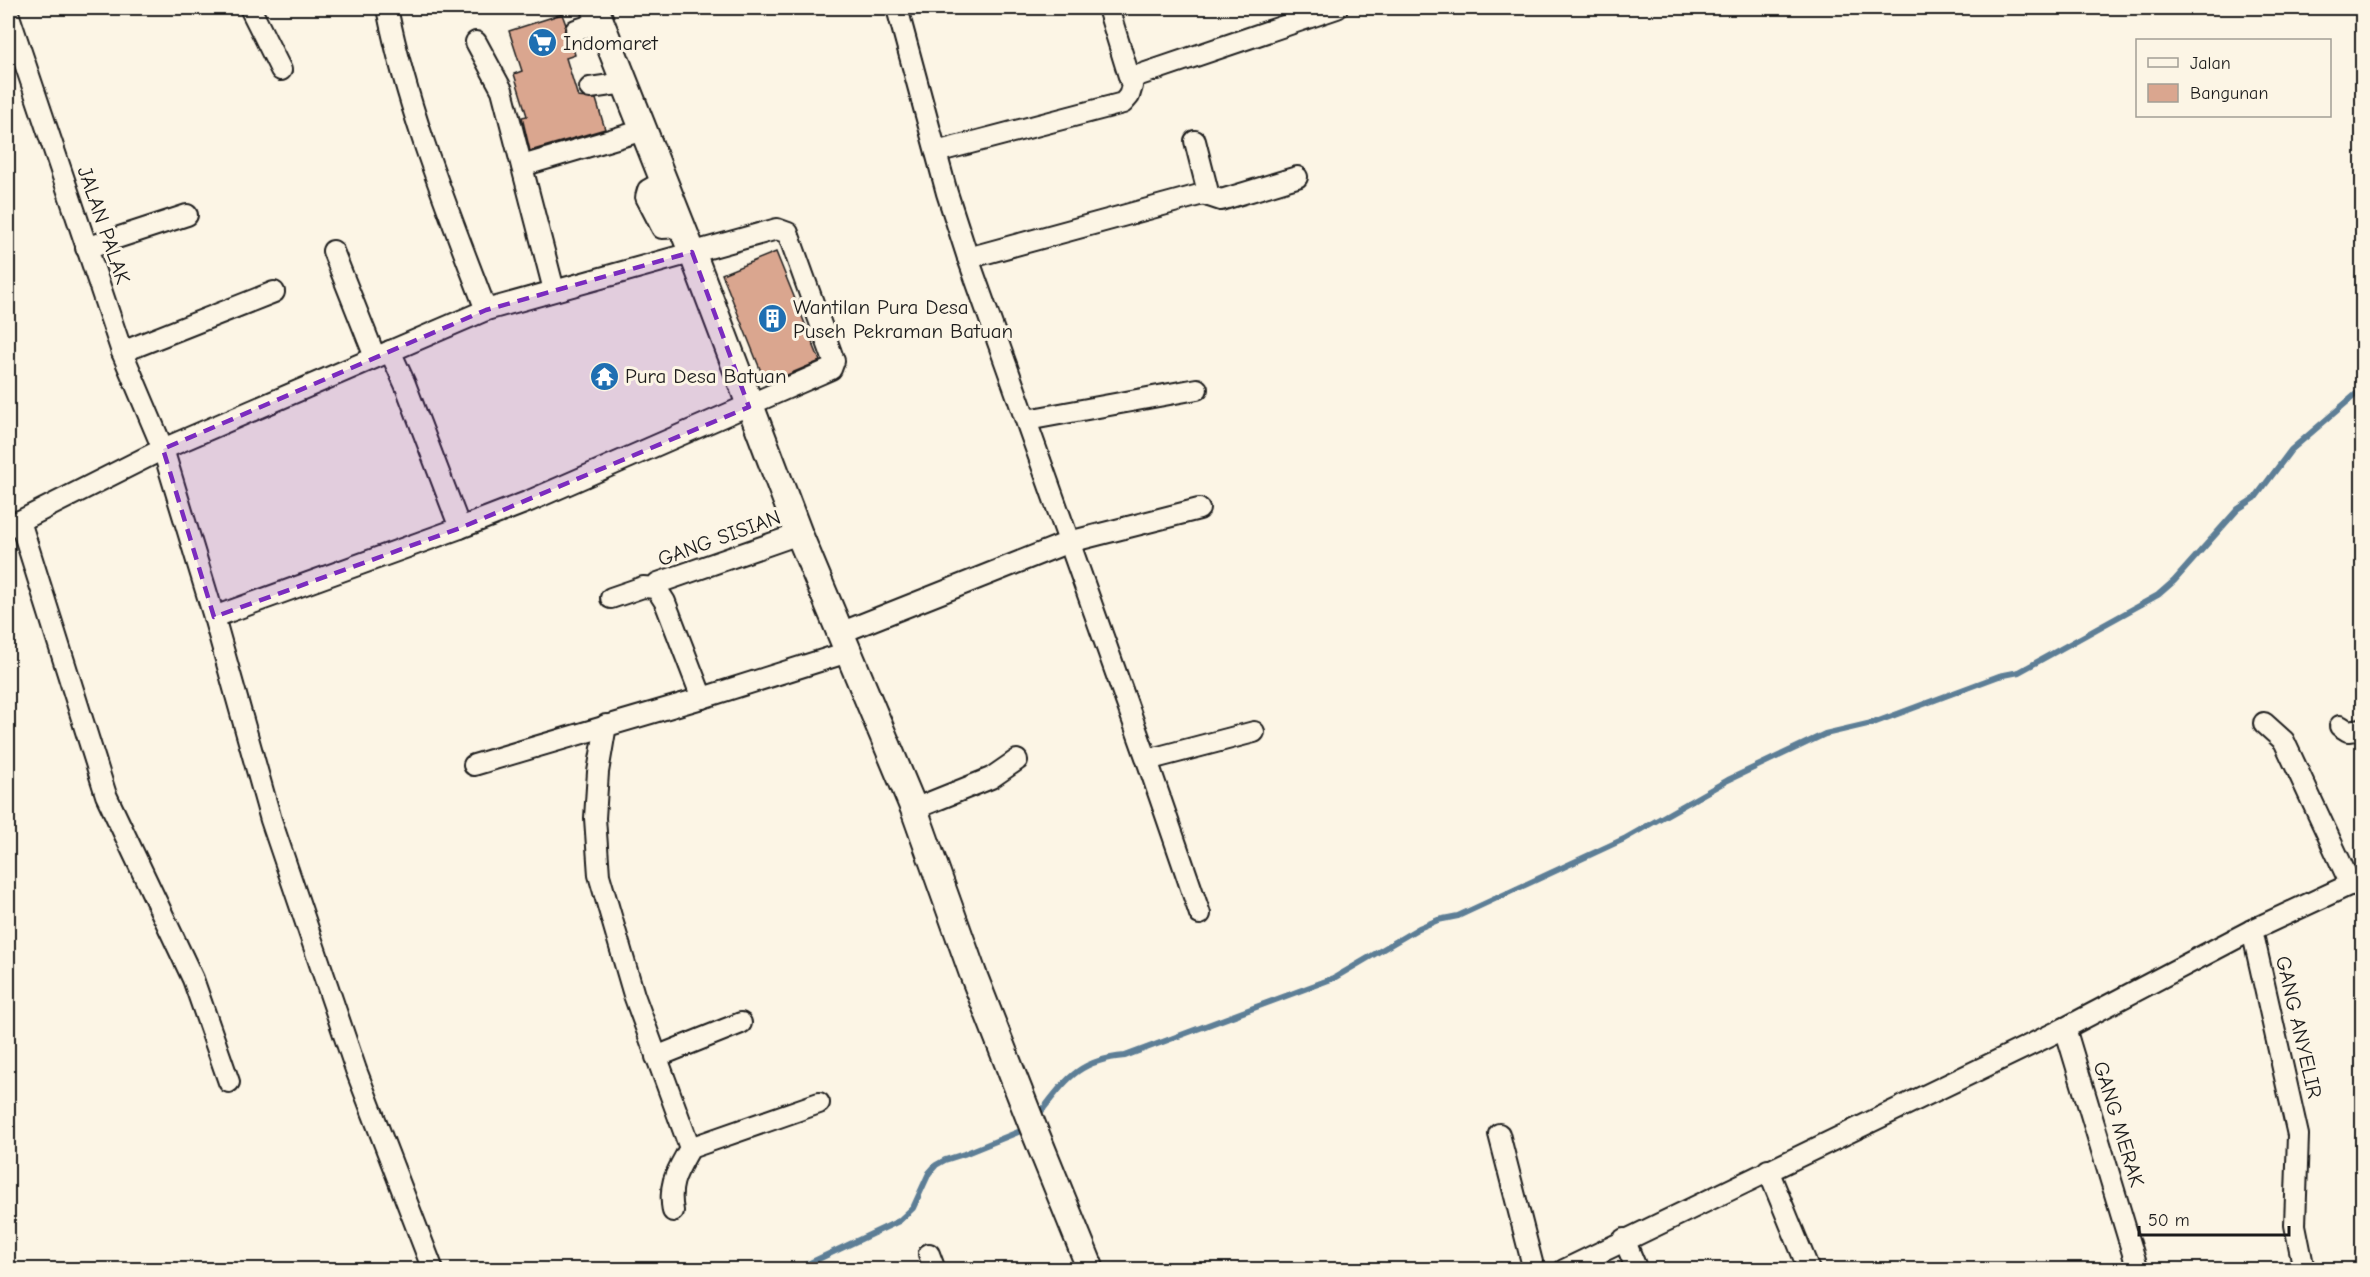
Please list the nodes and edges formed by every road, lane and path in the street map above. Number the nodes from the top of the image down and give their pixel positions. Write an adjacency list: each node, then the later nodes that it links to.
1 (250, 8): 10 (street)
2 (387, 8): 27 (street)
3 (897, 8): 16 (street)
4 (1108, 8): 11 (street)
5 (1337, 8): 11 (street)
6 (8, 13): 21 (street, JALAN PALAK)
7 (598, 15): 8 (street); 12 (main road)
8 (576, 30)
9 (476, 42): 17 (street)
10 (282, 70)
11 (1131, 78): 16 (street)
12 (625, 83): 13 (street); 14 (main road)
13 (590, 88)
14 (644, 130): 17 (street); 23 (main road)
15 (1195, 141): 19 (street)
16 (936, 152): 24 (street)
17 (522, 166): 25 (street)
18 (1297, 177): 19 (street)
19 (1209, 196): 24 (street)
20 (187, 215): 21 (street)
21 (86, 248): 28 (street, JALAN PALAK)
22 (333, 251): 29 (street)
23 (692, 252): 25 (street); 31 (main road); 31 (street)
24 (968, 258): 32 (street)
25 (554, 290): 27 (street)
26 (274, 292): 28 (street)
27 (486, 310): 29 (street)
28 (122, 352): 33 (street, JALAN PALAK)
29 (382, 354): 33 (street); 36 (street)
30 (1197, 389): 32 (street)
31 (749, 407): 36 (street); 37 (main road)
32 (1027, 420): 38 (street)
33 (163, 449): 35 (street); 41 (street, JALAN PALAK)
34 (1198, 509): 38 (street)
35 (14, 524): 59 (street)
36 (460, 528): 41 (street)
37 (799, 534): 39 (street, GANG SISIAN); 42 (main road)
38 (1069, 542): 42 (street); 50 (street)
39 (656, 588): 40 (street, GANG SISIAN); 43 (street)
40 (611, 598)
41 (214, 617): 66 (street, JALAN PALAK)
42 (844, 643): 43 (street); 52 (main road)
43 (702, 698): 45 (street)
44 (2264, 723): 53 (street)
45 (606, 725): 51 (street); 58 (street)
46 (2340, 726): 47 (street)
47 (2362, 729)
48 (1254, 732): 50 (street)
49 (1017, 760): 52 (street)
50 (1147, 760): 54 (street)
51 (474, 765)
52 (914, 809): 67 (main road)
53 (2356, 882): 55 (street)
54 (1200, 914)
55 (2252, 930): 57 (street); 73 (street, GANG ANYELIR)
56 (741, 1023): 58 (street)
57 (2065, 1028): 63 (street); 72 (street, GANG MERAK)
58 (656, 1057): 62 (street)
59 (229, 1082)
60 (819, 1103): 62 (street)
61 (1499, 1134): 68 (street)
62 (690, 1148): 64 (street)
63 (1768, 1170): 65 (street); 71 (street)
64 (673, 1211)
65 (1624, 1239): 69 (street); 70 (street)
66 (433, 1269)
67 (1091, 1269)
68 (1534, 1269)
69 (1564, 1269)
70 (1637, 1269)
71 (1809, 1269)
72 (2138, 1269)
73 (2304, 1269)

